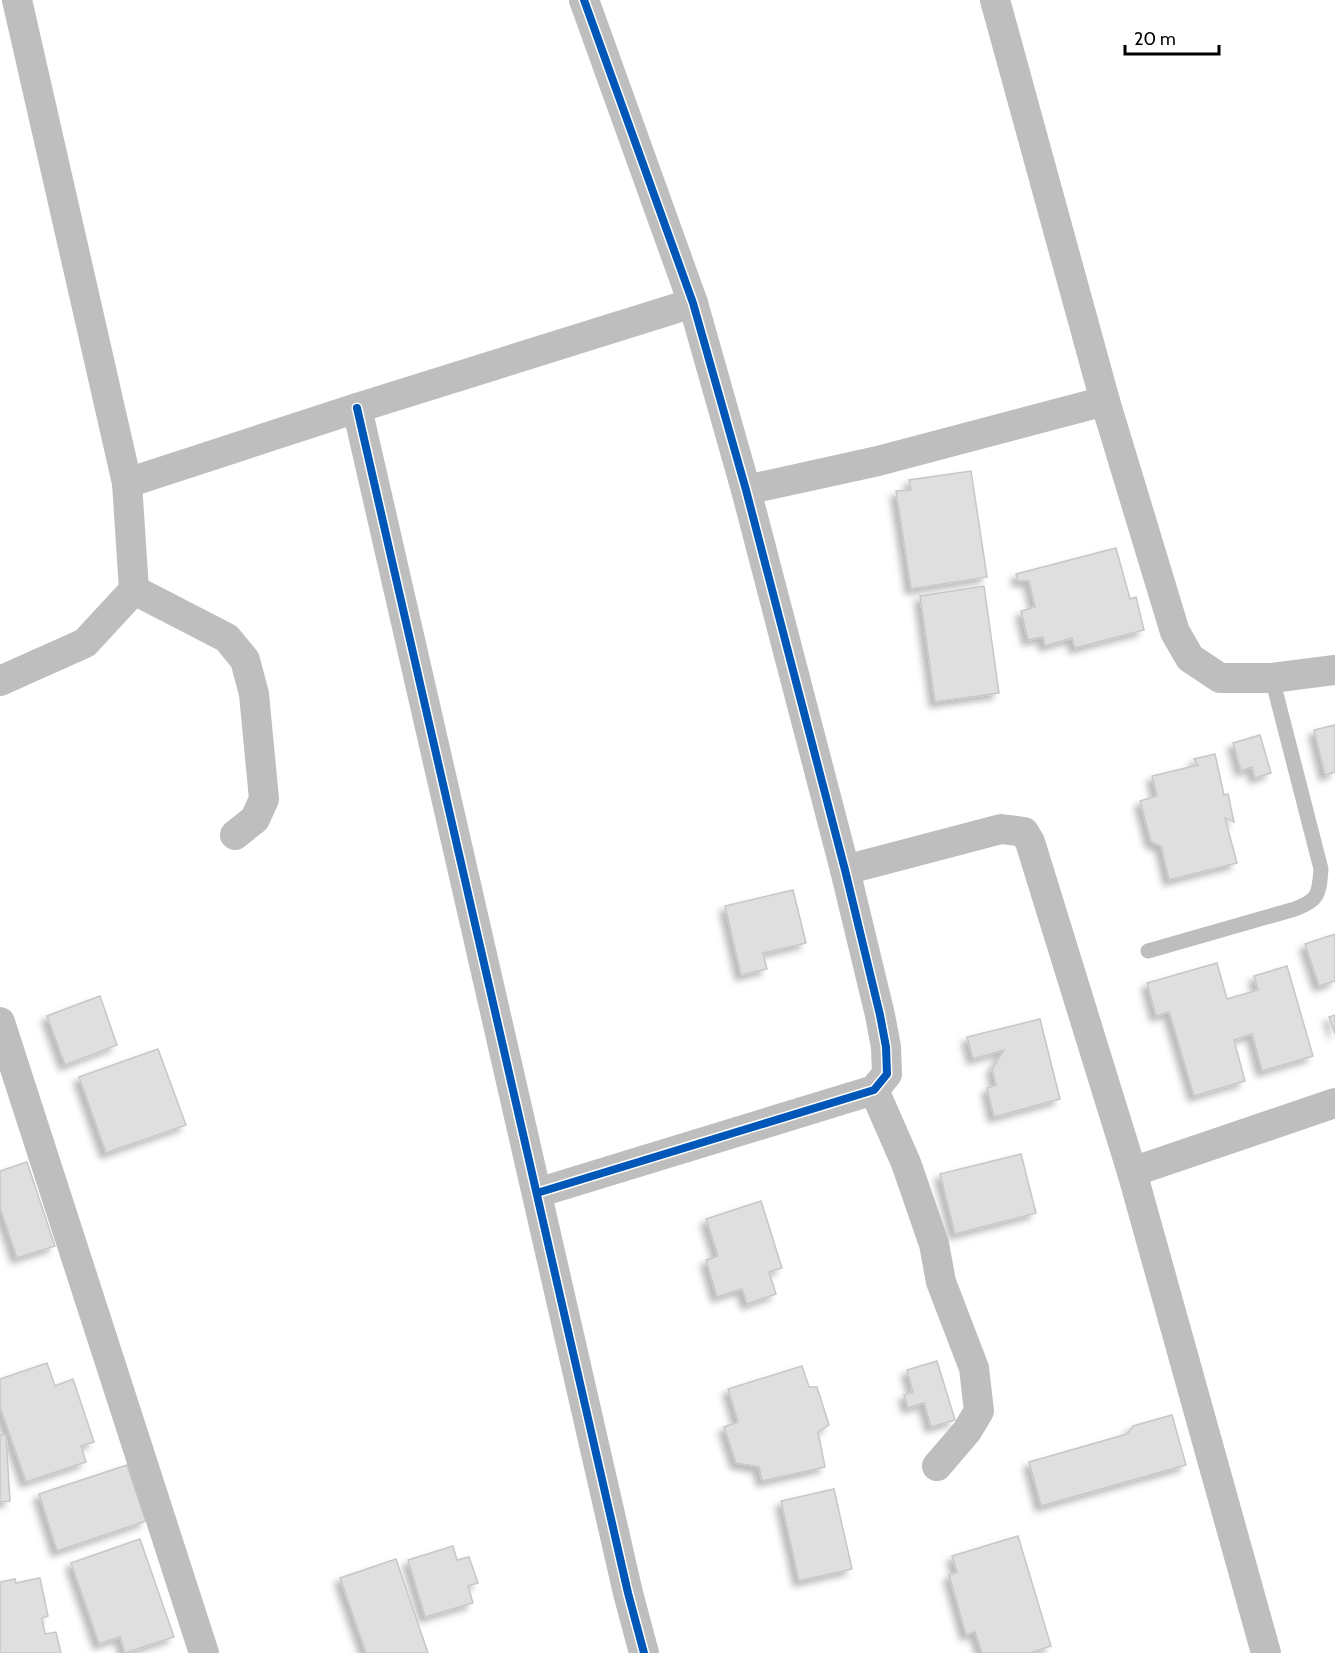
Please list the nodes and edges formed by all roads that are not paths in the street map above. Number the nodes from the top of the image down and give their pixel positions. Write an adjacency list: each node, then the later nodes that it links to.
1 (17, 0): 7 (street)
2 (584, 0): 4 (street)
3 (995, 0): 5 (street)
4 (693, 303): 6 (street); 8 (street)
5 (1105, 400): 8 (street); 11 (street)
6 (357, 408): 7 (street); 20 (street)
7 (126, 483): 9 (street)
8 (746, 490): 14 (street)
9 (134, 590): 12 (street); 13 (street)
10 (1335, 670): 11 (street)
11 (1272, 678): 15 (lane)
12 (0, 681)
13 (235, 835)
14 (845, 870): 17 (street); 19 (street)
15 (1148, 951)
16 (0, 1022): 22 (street)
17 (874, 1090): 20 (street); 21 (street)
18 (1335, 1103): 19 (street)
19 (1132, 1172): 24 (street)
20 (537, 1193): 23 (street)
21 (937, 1466)
22 (204, 1653)
23 (644, 1653)
24 (1266, 1653)

